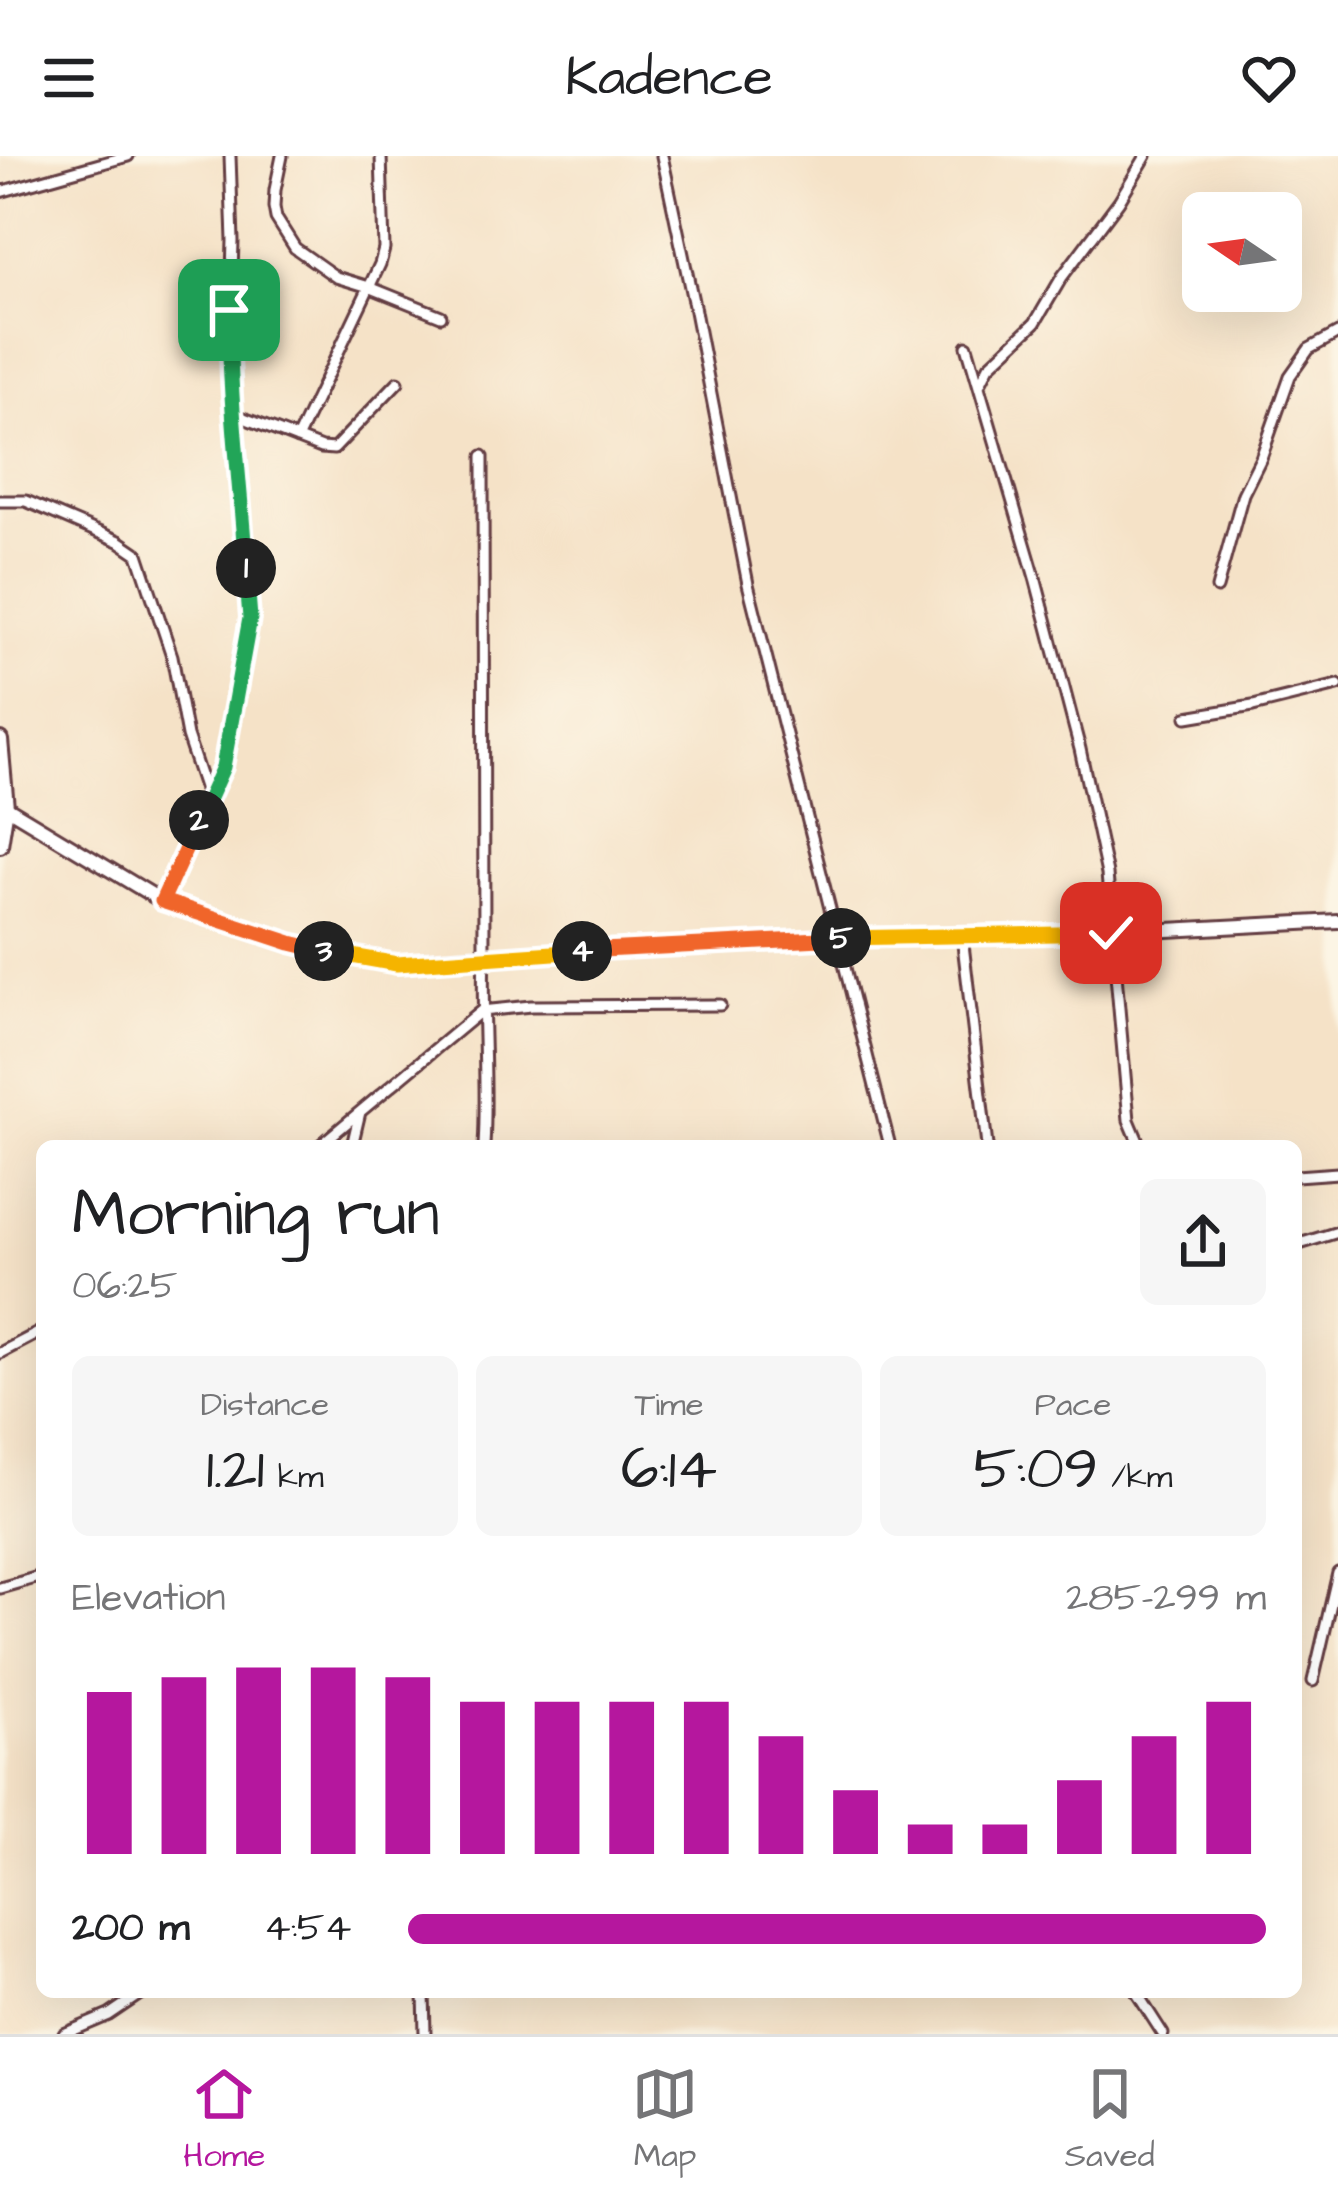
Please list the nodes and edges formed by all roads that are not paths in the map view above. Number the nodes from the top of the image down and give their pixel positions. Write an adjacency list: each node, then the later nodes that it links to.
1 (80, 156): 8 (street)
2 (128, 156): 8 (street)
3 (230, 156): 16 (street)
4 (283, 156): 10 (street)
5 (381, 156): 10 (street)
6 (662, 156): 31 (street)
7 (1146, 156): 15 (street)
8 (78, 170): 9 (street)
9 (0, 192)
10 (369, 287): 11 (street); 17 (street)
11 (441, 316)
12 (1338, 333): 20 (street)
13 (967, 346): 15 (street)
14 (398, 382): 17 (street)
15 (979, 386): 29 (street)
16 (231, 413): 17 (street); 24 (street)
17 (297, 439)
18 (483, 456): 32 (street)
19 (0, 501): 24 (street)
20 (1217, 588)
21 (1338, 685): 22 (street)
22 (1187, 717)
23 (0, 740): 25 (main road)
24 (208, 799): 27 (street)
25 (3, 805): 26 (main road); 27 (street)
26 (0, 844)
27 (162, 901): 32 (street)
28 (1338, 921): 29 (street)
29 (1111, 933): 30 (street); 41 (street)
30 (962, 936): 31 (street); 40 (street)
31 (840, 938): 32 (street); 39 (street)
32 (484, 956): 34 (street)
33 (720, 1005): 34 (street)
34 (481, 1011): 35 (street); 38 (street)
35 (360, 1112): 36 (street); 37 (street)
36 (326, 1140)
37 (353, 1140)
38 (484, 1140)
39 (889, 1140)
40 (986, 1140)
41 (1137, 1140)
42 (1338, 1173): 43 (street)
43 (1302, 1176)
44 (1338, 1232): 45 (street)
45 (1302, 1243)
46 (36, 1334): 47 (street)
47 (0, 1353)
48 (1338, 1573): 51 (street)
49 (36, 1578): 50 (street)
50 (0, 1588)
51 (1313, 1681)
52 (133, 1998): 55 (street)
53 (424, 1998): 56 (street)
54 (1140, 1998): 57 (street)
55 (64, 2034)
56 (425, 2034)
57 (1163, 2034)

